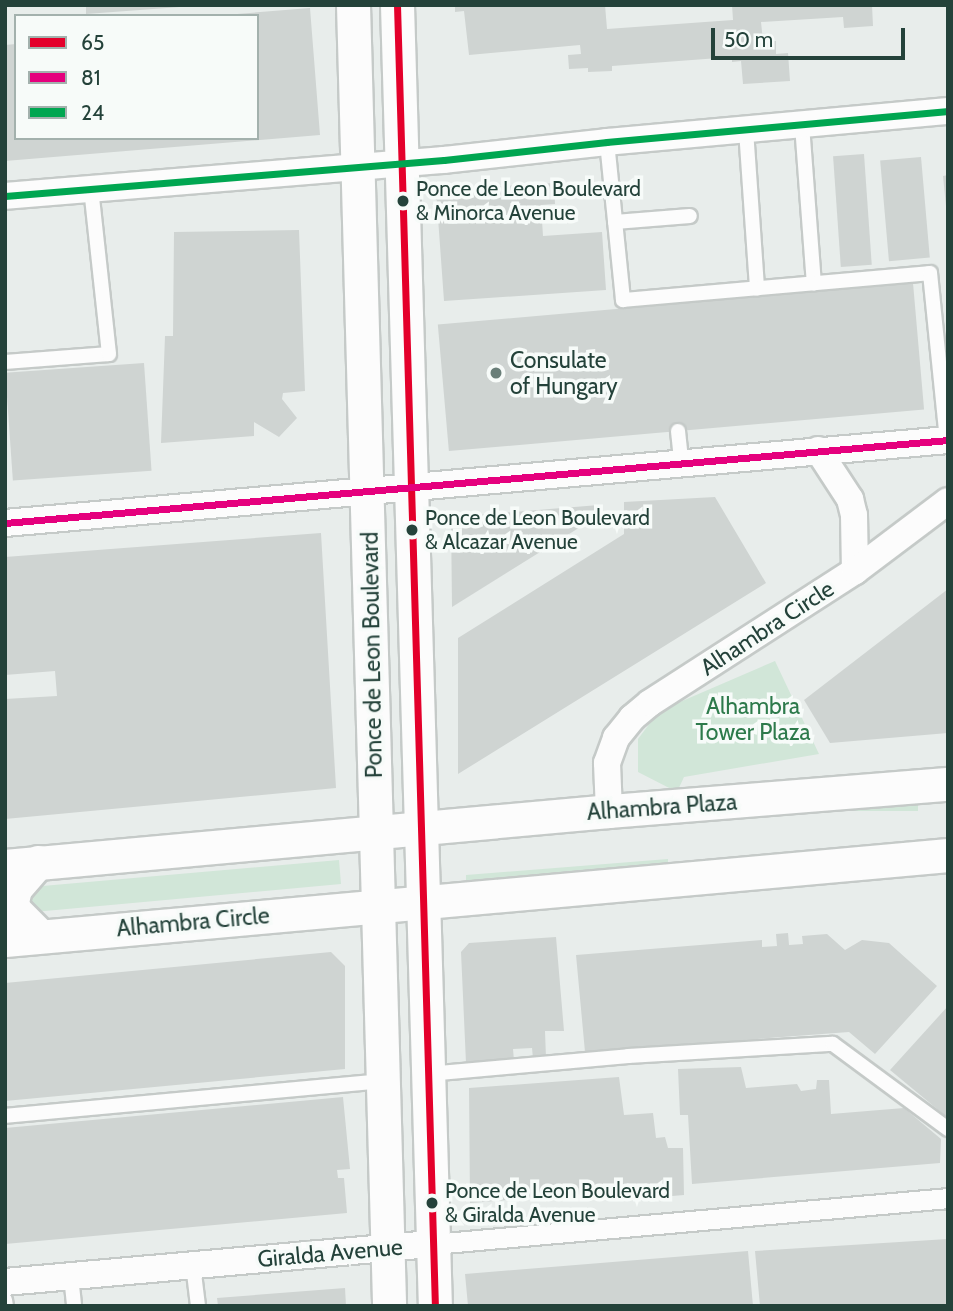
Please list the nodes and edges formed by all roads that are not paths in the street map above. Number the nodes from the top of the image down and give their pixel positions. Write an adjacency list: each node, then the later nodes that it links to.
1 (353, 5): 8 (street, Ponce de Leon Boulevard)
2 (397, 5): 7 (street, Ponce de Leon Boulevard)
3 (948, 111): 4 (street)
4 (802, 125): 5 (street); 13 (lane)
5 (746, 130): 6 (street); 14 (lane)
6 (607, 142): 7 (street); 12 (lane)
7 (400, 162): 8 (street); 20 (street, Ponce de Leon Boulevard)
8 (358, 166): 9 (street); 21 (street, Ponce de Leon Boulevard)
9 (91, 189): 10 (street); 15 (lane)
10 (5, 196)
11 (690, 216): 12 (lane)
12 (615, 222): 14 (lane)
13 (814, 284): 14 (lane); 17 (lane)
14 (757, 289)
15 (5, 362)
16 (678, 431): 19 (lane)
17 (947, 440): 18 (street)
18 (818, 450): 19 (street); 24 (street)
19 (681, 462): 20 (street)
20 (413, 487): 21 (street); 27 (street, Ponce de Leon Boulevard)
21 (369, 491): 23 (street); 28 (street, Ponce de Leon Boulevard)
22 (948, 501): 24 (street, Alhambra Circle)
23 (5, 523)
24 (856, 571): 26 (street, Alhambra Circle)
25 (948, 784): 26 (street, Alhambra Plaza)
26 (609, 811): 27 (street, Alhambra Plaza)
27 (421, 827): 28 (street, Alhambra Plaza); 32 (street, Ponce de Leon Boulevard)
28 (377, 831): 30 (street); 33 (street, Ponce de Leon Boulevard)
29 (948, 855): 32 (street)
30 (38, 862): 31 (street); 34 (street)
31 (5, 866)
32 (423, 900): 33 (street); 36 (street, Ponce de Leon Boulevard)
33 (380, 905): 34 (street, Alhambra Circle); 37 (street, Ponce de Leon Boulevard)
34 (40, 936): 35 (street, Alhambra Circle)
35 (5, 940)
36 (428, 1074): 39 (lane); 41 (street, Ponce de Leon Boulevard)
37 (384, 1081): 38 (lane); 42 (street, Ponce de Leon Boulevard)
38 (5, 1116)
39 (948, 1129)
40 (948, 1198): 41 (street, Giralda Avenue)
41 (433, 1244): 42 (street, Giralda Avenue); 51 (street, Ponce de Leon Boulevard)
42 (387, 1248): 43 (street, Giralda Avenue); 50 (street, Ponce de Leon Boulevard)
43 (193, 1265): 44 (street, Giralda Avenue); 49 (lane)
44 (71, 1276): 45 (street, Giralda Avenue); 48 (lane)
45 (5, 1282)
46 (5, 1300): 47 (lane)
47 (6, 1306)
48 (74, 1306)
49 (198, 1306)
50 (390, 1306)
51 (435, 1306)

